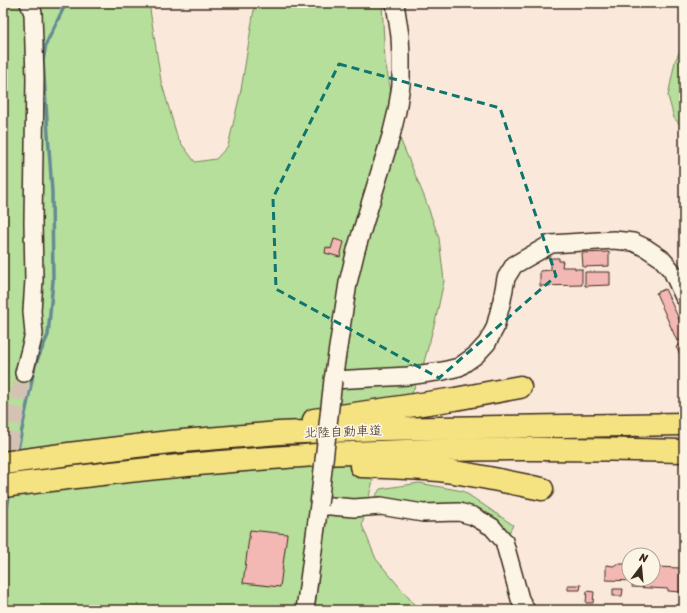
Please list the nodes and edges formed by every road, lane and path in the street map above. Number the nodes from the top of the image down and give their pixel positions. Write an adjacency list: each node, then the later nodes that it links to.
1 (29, 3): 4 (street)
2 (395, 3): 5 (street)
3 (684, 297): 5 (street)
4 (24, 373)
5 (334, 380): 14 (street, bridge)
6 (520, 387): 8 (highway)
7 (684, 424): 8 (highway, 北陸自動車道)
8 (170, 442): 10 (highway, 北陸自動車道)
9 (684, 451): 11 (highway, 北陸自動車道)
10 (3, 463)
11 (74, 477): 12 (highway, 北陸自動車道); 13 (highway)
12 (3, 486)
13 (542, 489)
14 (318, 505): 15 (street); 16 (street)
15 (306, 610)
16 (526, 610)

